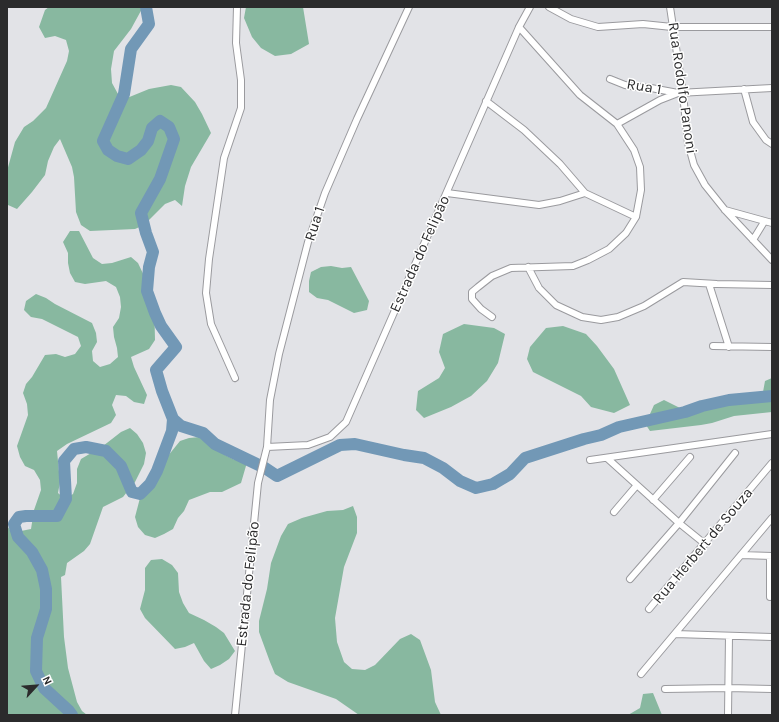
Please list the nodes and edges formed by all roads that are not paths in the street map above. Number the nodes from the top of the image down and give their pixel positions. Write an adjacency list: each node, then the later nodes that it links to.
1 (237, 7): 31 (street)
2 (409, 7): 33 (street, Rua 1)
3 (530, 7): 6 (street, Estrada do Felipão)
4 (549, 7): 7 (street)
5 (670, 7): 7 (street, Rua Rodolfo Panoni)
6 (519, 27): 13 (street, Estrada do Felipão); 14 (street)
7 (672, 27): 8 (street); 12 (street, Rua Rodolfo Panoni)
8 (772, 27)
9 (610, 79): 12 (street, Rua 1)
10 (772, 88): 11 (street)
11 (744, 89): 12 (street); 15 (street)
12 (680, 93): 14 (street); 18 (street, Rua Rodolfo Panoni)
13 (486, 101): 16 (street); 17 (street, Estrada do Felipão)
14 (617, 124): 19 (street)
15 (772, 144)
16 (585, 193): 17 (street); 19 (street)
17 (447, 194): 33 (street, Estrada do Felipão)
18 (725, 210): 20 (street); 22 (street, Rua Rodolfo Panoni)
19 (636, 217): 24 (street)
20 (764, 222): 21 (street); 22 (street)
21 (772, 223)
22 (753, 240): 23 (street, Rua Rodolfo Panoni)
23 (772, 260)
24 (528, 267): 25 (street); 27 (street)
25 (709, 284): 26 (street); 29 (street)
26 (772, 285)
27 (492, 317)
28 (713, 346): 29 (street)
29 (729, 347): 30 (street)
30 (772, 347)
31 (235, 378)
32 (772, 434): 37 (street)
33 (267, 447): 35 (street, Rua 1)
34 (735, 453): 44 (street)
35 (266, 454): 58 (street, Estrada do Felipão)
36 (690, 457): 41 (street)
37 (607, 458): 38 (street); 40 (street)
38 (590, 460)
39 (772, 464): 45 (street, Rua Herbert de Souza)
40 (637, 485): 41 (street); 42 (street)
41 (653, 500): 44 (street)
42 (614, 512)
43 (772, 518): 46 (street)
44 (679, 523): 45 (street); 48 (street)
45 (705, 544): 50 (street, Rua Herbert de Souza)
46 (741, 555): 47 (street); 51 (street)
47 (771, 556): 49 (street)
48 (630, 579)
49 (770, 596)
50 (649, 609)
51 (675, 634): 52 (street); 54 (street)
52 (729, 636): 53 (street); 55 (street)
53 (772, 637)
54 (641, 674)
55 (728, 688): 56 (street); 57 (street); 59 (street)
56 (665, 689)
57 (772, 689)
58 (236, 715)
59 (728, 715)

